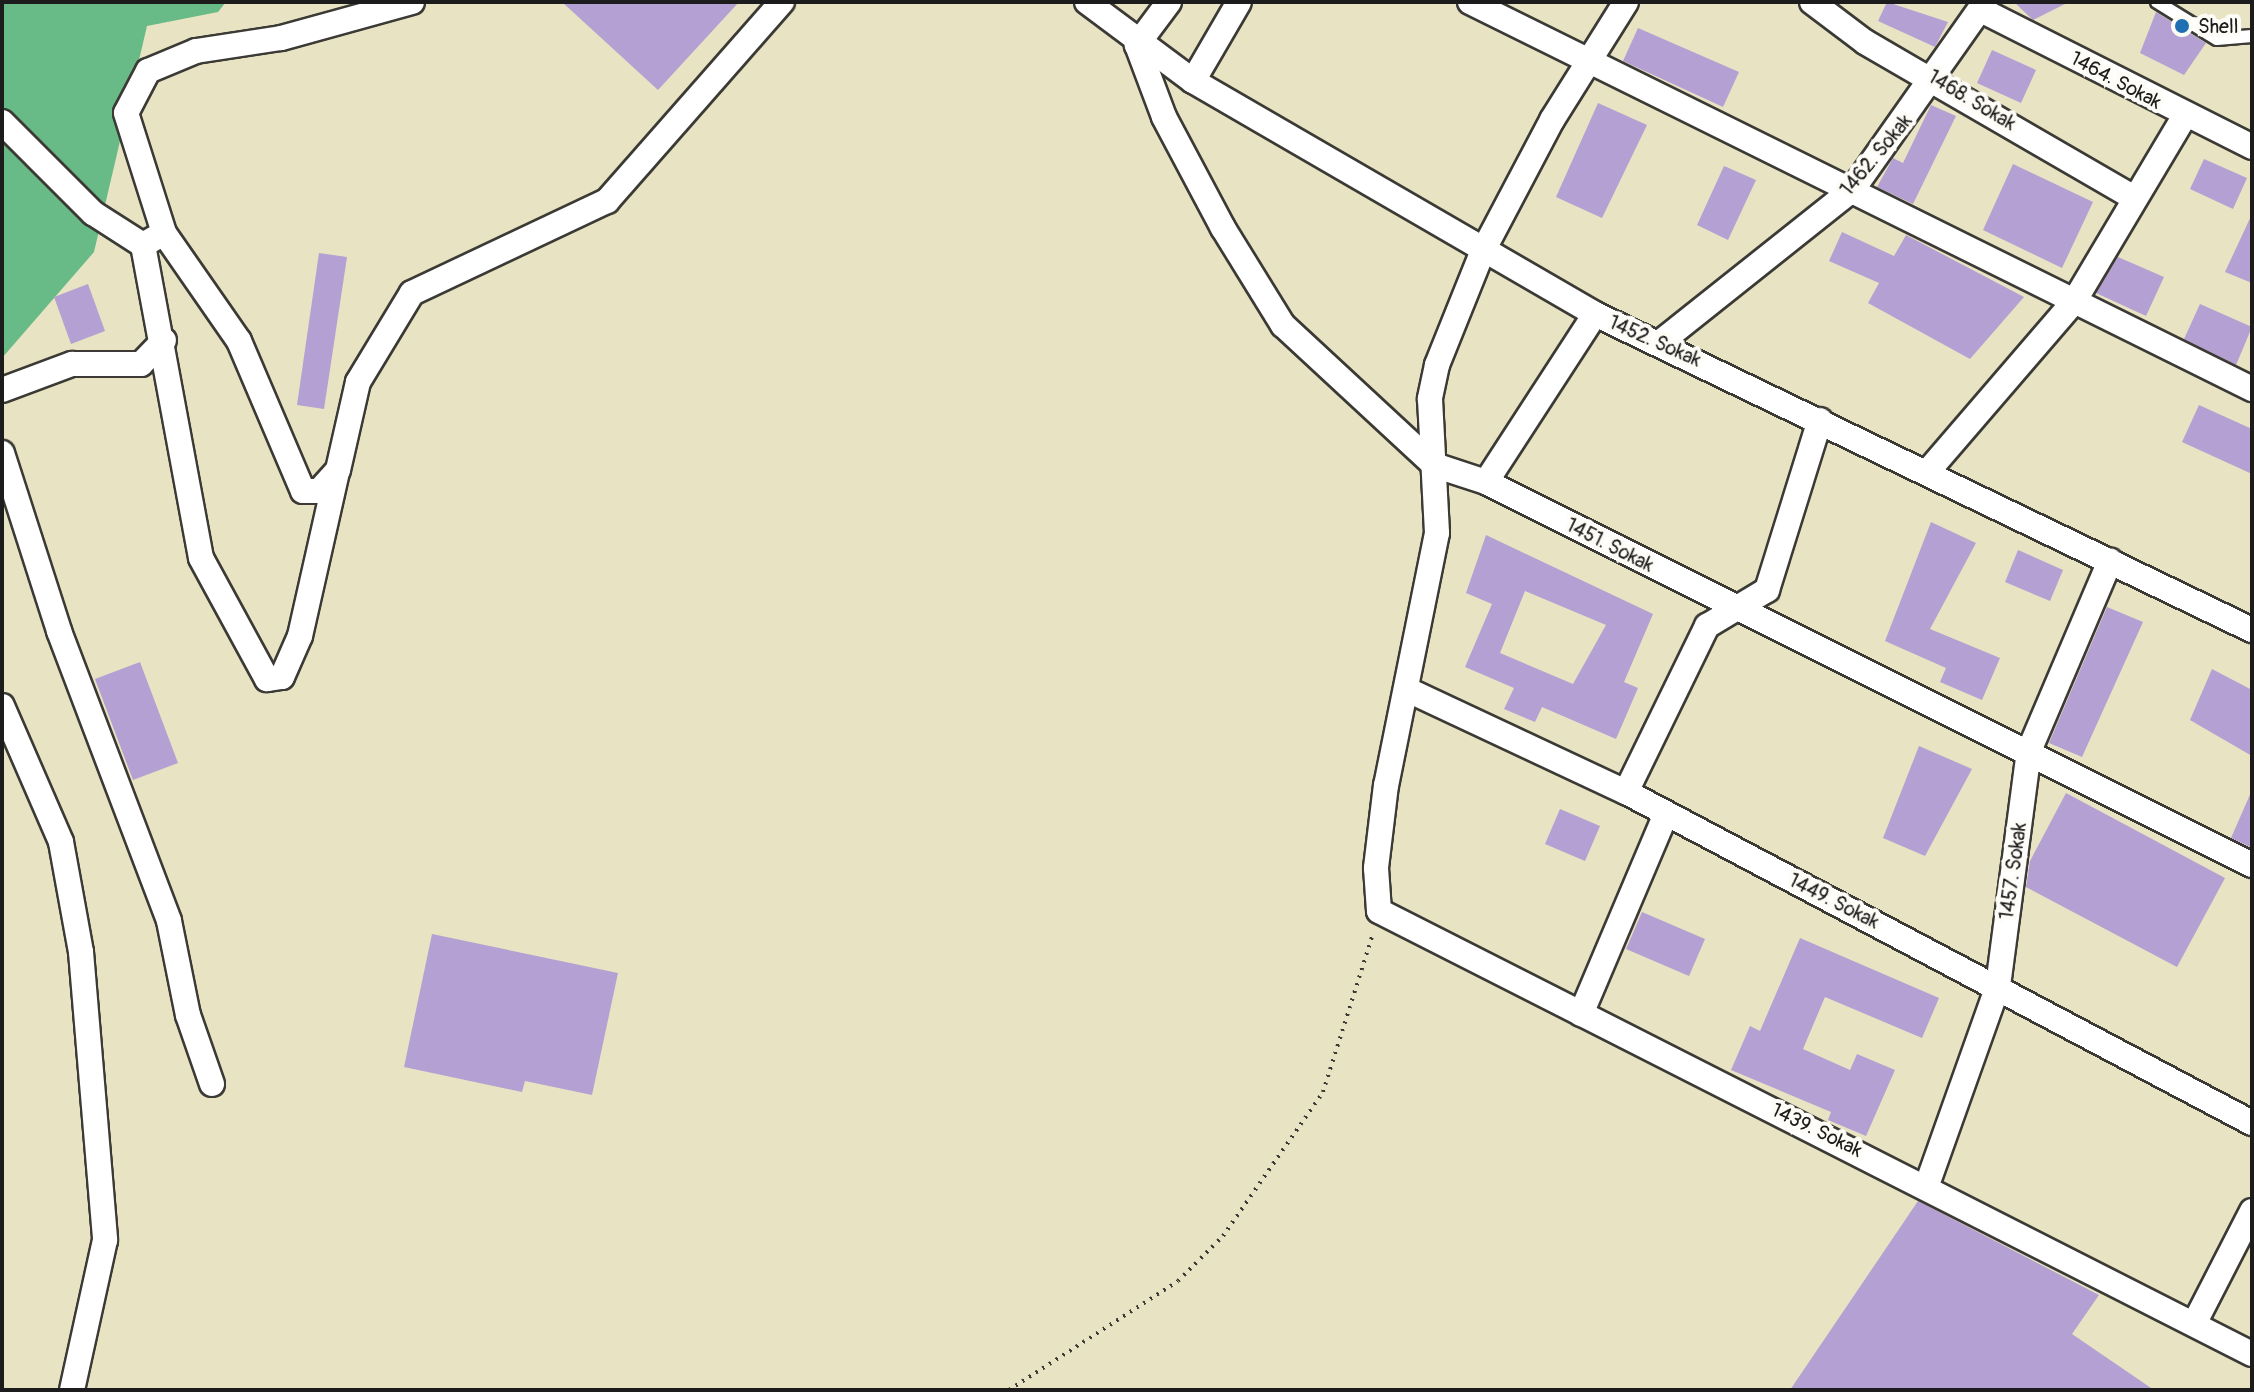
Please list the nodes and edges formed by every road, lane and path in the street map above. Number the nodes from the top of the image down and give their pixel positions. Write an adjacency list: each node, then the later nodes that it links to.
1 (412, 2): 21 (street)
2 (782, 2): 32 (street)
3 (1087, 2): 12 (street, 1452. Sokak)
4 (1169, 2): 12 (street)
5 (1239, 2): 15 (street)
6 (1470, 2): 13 (street)
7 (1626, 2): 13 (street)
8 (1812, 2): 14 (street, 1468. Sokak)
9 (2157, 2): 11 (lane)
10 (1983, 6): 14 (street, 1462. Sokak); 16 (street, 1464. Sokak)
11 (2252, 36)
12 (1137, 45): 15 (street, 1452. Sokak); 31 (street, 1451. Sokak)
13 (1592, 58): 19 (street); 22 (street)
14 (1938, 77): 19 (street, 1462. Sokak); 20 (street, 1468. Sokak)
15 (1193, 81): 22 (street, 1452. Sokak)
16 (2184, 117): 18 (street, 1464. Sokak); 20 (street)
17 (2, 122): 21 (street)
18 (2252, 147)
19 (1853, 189): 23 (street); 26 (street, 1462. Sokak)
20 (2134, 198): 23 (street)
21 (153, 239): 25 (street); 32 (street)
22 (1482, 253): 24 (street, 1452. Sokak); 31 (street)
23 (2075, 300): 27 (street); 33 (street)
24 (1595, 314): 26 (street, 1452. Sokak); 34 (street)
25 (164, 340): 28 (street); 32 (street)
26 (1662, 341): 29 (street, 1452. Sokak)
27 (2252, 389)
28 (2, 390)
29 (1820, 420): 33 (street, 1452. Sokak); 36 (street)
30 (2, 453): 47 (street)
31 (1434, 465): 34 (street, 1451. Sokak); 38 (street)
32 (338, 470)
33 (1929, 470): 35 (street, 1452. Sokak)
34 (1486, 482): 36 (street, 1451. Sokak)
35 (2110, 561): 37 (street, 1452. Sokak); 40 (street, 1457. Sokak)
36 (1738, 609): 40 (street, 1451. Sokak); 41 (street)
37 (2252, 630)
38 (1410, 691): 41 (street, 1449. Sokak); 44 (street)
39 (2, 706): 53 (street)
40 (2029, 751): 43 (street, 1451. Sokak); 45 (street, 1457. Sokak)
41 (1626, 792): 42 (street, 1449. Sokak)
42 (1666, 814): 45 (street, 1449. Sokak); 46 (street)
43 (2252, 865)
44 (1379, 911): 46 (street, 1439. Sokak); 54 (path)
45 (1998, 986): 48 (street, 1449. Sokak); 49 (street, 1457. Sokak)
46 (1581, 1014): 49 (street, 1439. Sokak)
47 (212, 1084)
48 (2252, 1123)
49 (1927, 1185): 51 (street, 1439. Sokak)
50 (2252, 1211): 51 (street)
51 (2194, 1324): 52 (street, 1439. Sokak)
52 (2252, 1354)
53 (72, 1390)
54 (1009, 1390)

